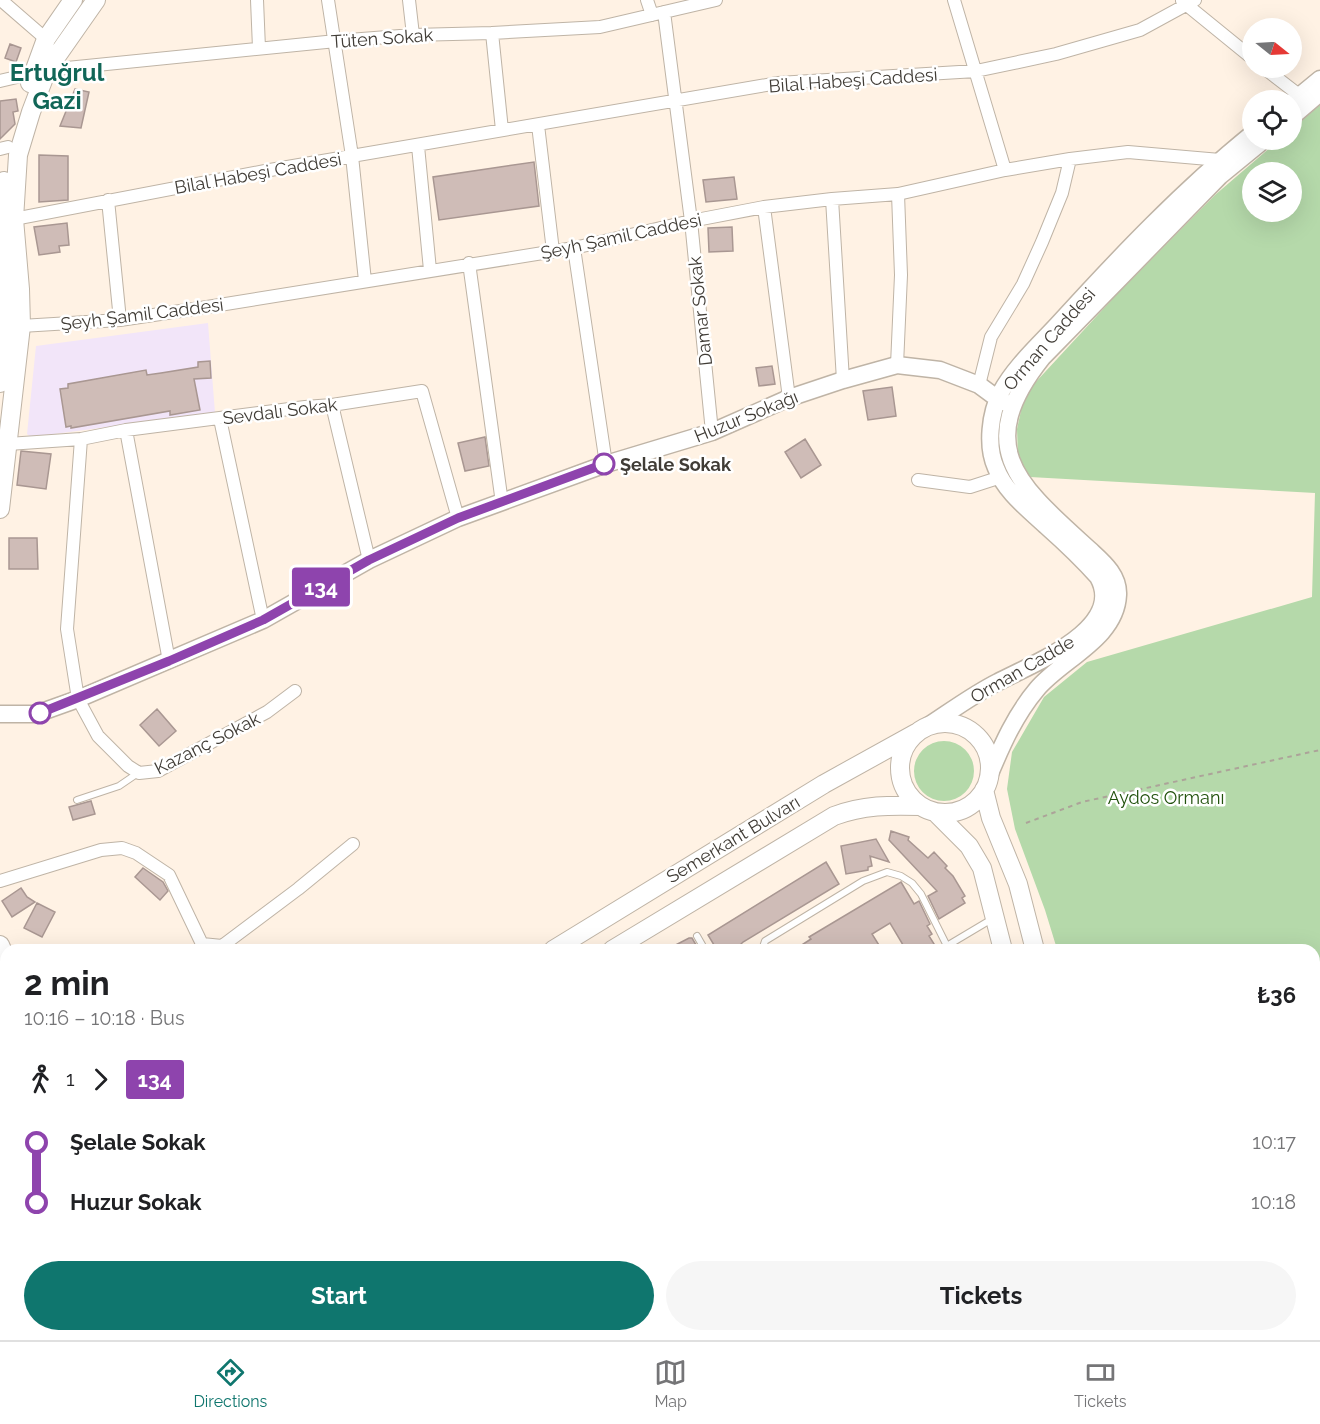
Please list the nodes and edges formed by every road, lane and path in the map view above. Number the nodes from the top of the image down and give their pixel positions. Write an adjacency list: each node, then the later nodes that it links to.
1 (1, 0): 14 (street)
2 (73, 0): 14 (main road)
3 (96, 0): 19 (main road)
4 (257, 0): 16 (street)
5 (328, 0): 15 (street)
6 (409, 0): 13 (street)
7 (647, 0): 11 (street, Damar Sokak)
8 (716, 0): 11 (street, Tüten Sokak)
9 (954, 0): 18 (street)
10 (1188, 2): 17 (street); 18 (street, Bilal Habeşi Caddesi)
11 (658, 13): 12 (street, Tüten Sokak); 26 (street, Damar Sokak)
12 (492, 33): 13 (street, Tüten Sokak); 29 (street)
13 (413, 35): 15 (street, Tüten Sokak)
14 (46, 39): 19 (main road)
15 (336, 41): 16 (street, Tüten Sokak); 34 (street)
16 (259, 48): 19 (street, Tüten Sokak)
17 (1242, 49)
18 (976, 71): 26 (street, Bilal Habeşi Caddesi); 37 (street)
19 (40, 72): 22 (street, Tüten Sokak); 32 (main road); 43 (main road)
20 (1274, 78): 23 (street)
21 (1320, 79): 24 (street)
22 (0, 81)
23 (1286, 90)
24 (1302, 93)
25 (1320, 93): 27 (street)
26 (676, 100): 28 (street, Bilal Habeşi Caddesi); 42 (street, Damar Sokak)
27 (1302, 108)
28 (538, 125): 29 (street, Bilal Habeşi Caddesi); 45 (street)
29 (502, 130): 31 (street, Bilal Habeşi Caddesi)
30 (1242, 142): 36 (street, Orman Caddesi)
31 (418, 146): 34 (street, Bilal Habeşi Caddesi); 47 (street)
32 (4, 148): 43 (main road)
33 (1252, 150): 57 (street, Orman Caddesi)
34 (352, 156): 40 (street, Bilal Habeşi Caddesi); 48 (street)
35 (1070, 159): 36 (street, Şeyh Şamil Caddesi); 37 (street, Şeyh Şamil Caddesi); 55 (street)
36 (1220, 160): 57 (street, Orman Caddesi)
37 (1005, 170): 38 (street, Şeyh Şamil Caddesi)
38 (898, 194): 39 (street, Şeyh Şamil Caddesi); 52 (street)
39 (832, 199): 41 (street, Şeyh Şamil Caddesi); 53 (street)
40 (108, 200): 43 (street, Bilal Habeşi Caddesi); 49 (street)
41 (764, 207): 42 (street, Şeyh Şamil Caddesi); 56 (street)
42 (691, 221): 44 (street, Şeyh Şamil Caddesi); 61 (street, Damar Sokak)
43 (4, 227): 50 (main road); 51 (main road)
44 (574, 248): 45 (street, Şeyh Şamil Caddesi); 64 (street)
45 (553, 251): 46 (street, Şeyh Şamil Caddesi)
46 (469, 263): 47 (street, Şeyh Şamil Caddesi); 67 (street)
47 (430, 270): 48 (street, Şeyh Şamil Caddesi)
48 (364, 281): 49 (street, Şeyh Şamil Caddesi)
49 (120, 320): 50 (street, Şeyh Şamil Caddesi)
50 (21, 326): 63 (main road)
51 (3, 337): 54 (main road)
52 (897, 365): 53 (street, Huzur Sokağı); 55 (street, Huzur Sokağı)
53 (843, 380): 56 (street, Huzur Sokağı)
54 (0, 383)
55 (979, 385): 57 (street, Huzur Sokağı)
56 (789, 398): 61 (street, Huzur Sokağı)
57 (1005, 402): 65 (street, Orman Caddesi); 71 (street, Orman Caddesi)
58 (332, 405): 59 (street, Sevdalı Sokak); 69 (street, Sevdalı Sokak); 70 (street)
59 (220, 418): 60 (street, Sevdalı Sokak); 72 (street)
60 (126, 430): 62 (street, Sevdalı Sokak); 73 (street)
61 (712, 432): 64 (street, Huzur Sokağı)
62 (81, 439): 63 (street, Sevdalı Sokak); 75 (street, Kazanç Sokak)
63 (8, 444): 68 (main road)
64 (606, 464): 67 (street, Huzur Sokağı)
65 (1001, 477): 66 (street); 71 (street, Orman Caddesi)
66 (918, 480)
67 (502, 502): 69 (street, Huzur Sokağı)
68 (0, 509)
69 (458, 518): 70 (street, Huzur Sokağı)
70 (369, 560): 72 (street, Huzur Sokağı)
71 (1097, 565): 77 (street, Orman Cadde); 80 (street, Orman Cadde)
72 (263, 620): 73 (street, Huzur Sokağı)
73 (169, 661): 75 (street, Huzur Sokağı)
74 (295, 691): 79 (street, Kazanç Sokak)
75 (78, 699): 76 (street, Huzur Sokağı); 79 (street, Kazanç Sokak)
76 (0, 714)
77 (922, 729): 80 (main road); 82 (main road); 90 (main road, Semerkant Bulvarı)
78 (1320, 750): 83 (path)
79 (139, 773): 81 (lane)
80 (986, 783): 82 (main road); 97 (main road)
81 (77, 800)
82 (928, 809): 86 (main road); 91 (main road, Semerkant Bulvarı)
83 (1026, 823)
84 (353, 844): 89 (street)
85 (0, 881): 88 (street)
86 (995, 917): 95 (lane); 96 (main road)
87 (697, 936): 92 (lane)
88 (202, 944)
89 (225, 944)
90 (563, 944)
91 (622, 944)
92 (702, 944)
93 (764, 944): 94 (lane)
94 (946, 944)
95 (950, 944)
96 (1002, 944)
97 (1033, 944)

